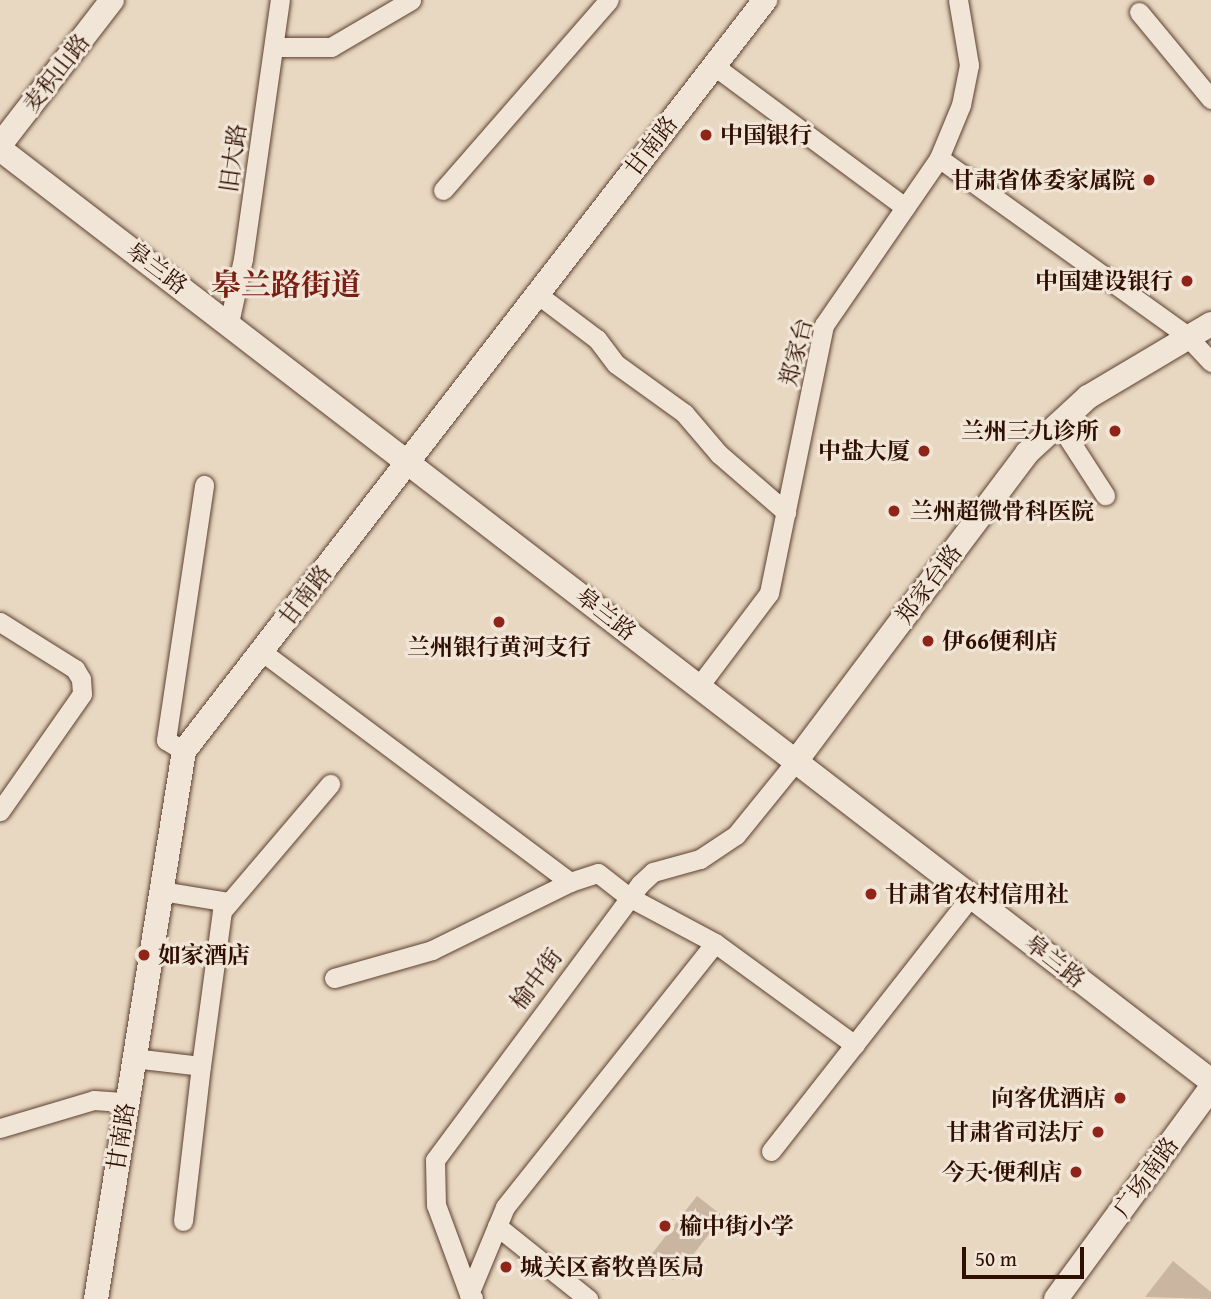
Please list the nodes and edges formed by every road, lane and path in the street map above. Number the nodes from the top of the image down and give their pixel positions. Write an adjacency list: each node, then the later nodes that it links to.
1 (112, 0): 11 (street, 麦积山路)
2 (280, 0): 8 (street, 旧大路)
3 (411, 0): 8 (street)
4 (609, 0): 13 (street)
5 (765, 0): 9 (street, 甘南路)
6 (958, 0): 12 (street, 郑家台)
7 (1139, 12): 10 (street)
8 (274, 47): 16 (street, 旧大路)
9 (713, 65): 14 (street); 15 (street, 甘南路)
10 (1211, 99)
11 (0, 147): 16 (street, 皋兰路)
12 (939, 158): 14 (street, 郑家台); 18 (street)
13 (443, 190)
14 (905, 208): 24 (street, 郑家台)
15 (537, 294): 21 (street, 甘南路); 24 (street)
16 (229, 323): 21 (street, 皋兰路)
17 (1211, 324): 18 (street, 郑家台路)
18 (1186, 335): 19 (street); 20 (street, 郑家台路)
19 (1211, 362)
20 (1059, 424): 23 (street); 29 (street, 郑家台路)
21 (409, 462): 26 (street, 甘南路); 27 (street, 皋兰路)
22 (204, 485): 28 (street)
23 (1105, 495)
24 (786, 512): 27 (street, 郑家台)
25 (0, 622): 31 (street)
26 (261, 651): 28 (street, 甘南路); 32 (street)
27 (699, 686): 29 (street, 皋兰路)
28 (184, 751): 33 (street, 甘南路)
29 (796, 761): 34 (street, 皋兰路); 35 (street, 榆中街)
30 (330, 784): 36 (street)
31 (0, 811)
32 (570, 882): 35 (street); 38 (street)
33 (161, 891): 36 (street); 40 (street, 甘南路)
34 (971, 896): 39 (street); 42 (street, 皋兰路)
35 (629, 897): 37 (street); 49 (street, 榆中街)
36 (229, 902): 41 (street)
37 (715, 943): 39 (street); 48 (street, 榆中街)
38 (334, 978)
39 (855, 1045): 46 (street)
40 (133, 1058): 41 (street); 44 (street, 甘南路)
41 (201, 1066): 47 (street)
42 (1211, 1081)
43 (1211, 1088): 52 (street, 广场南路)
44 (126, 1102): 45 (street); 50 (street, 甘南路)
45 (0, 1128)
46 (771, 1151)
47 (183, 1221)
48 (497, 1226): 49 (street, 榆中街); 51 (street)
49 (472, 1297)
50 (96, 1299)
51 (588, 1299)
52 (1056, 1299)

